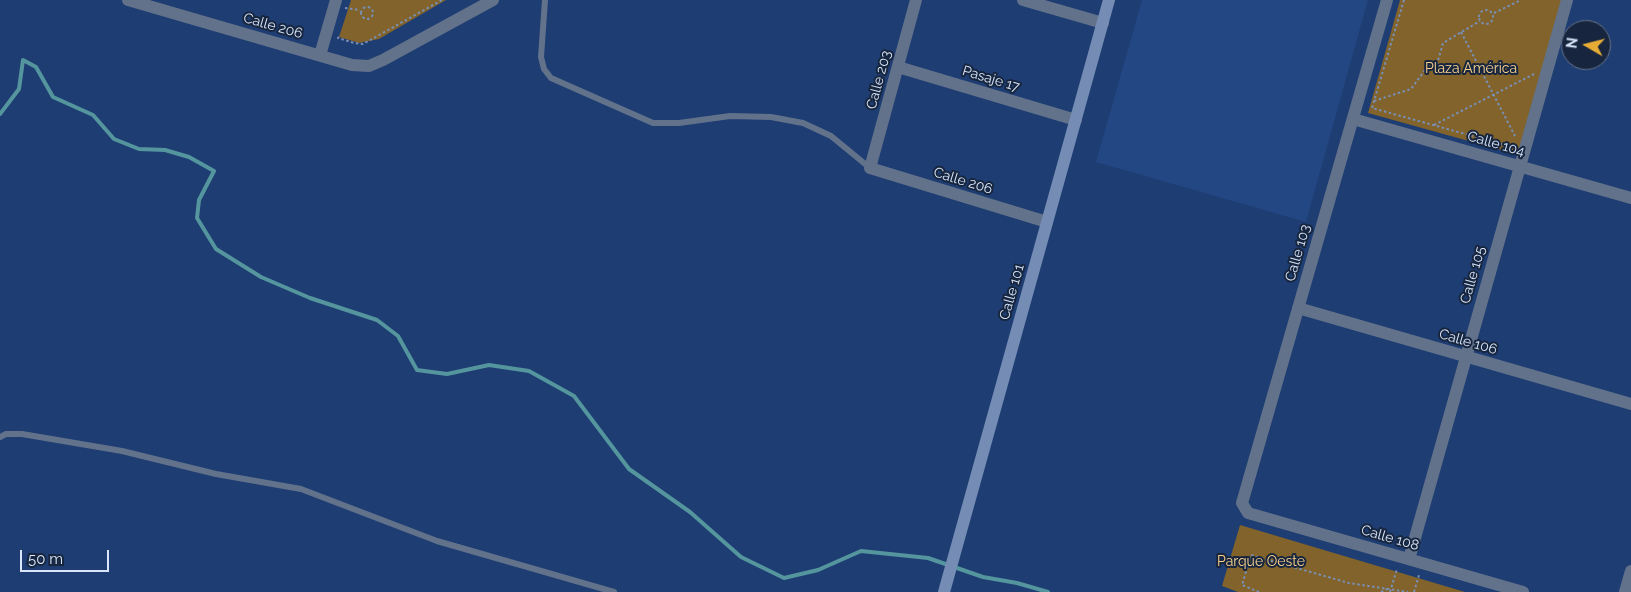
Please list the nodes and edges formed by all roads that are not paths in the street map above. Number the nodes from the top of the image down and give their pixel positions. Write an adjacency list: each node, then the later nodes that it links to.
1 (128, 0): 11 (street, Calle 206)
2 (493, 0): 11 (street, Calle 206)
3 (545, 0): 16 (lane)
4 (916, 0): 12 (street, Calle 203)
5 (1023, 0): 10 (street)
6 (1109, 0): 10 (street, Calle 101)
7 (1387, 0): 13 (street, Calle 103)
8 (1567, 0): 15 (street, Calle 105)
9 (342, 5): 11 (street)
10 (1103, 23): 14 (street, Calle 101)
11 (320, 55)
12 (898, 67): 14 (street, Pasaje 17); 16 (street, Calle 203)
13 (1353, 119): 15 (street, Calle 104); 19 (street, Calle 103)
14 (1076, 120): 18 (street, Calle 101)
15 (1521, 167): 17 (street, Calle 104); 20 (street, Calle 105)
16 (870, 168): 18 (street, Calle 206)
17 (1631, 198)
18 (1047, 222): 26 (street, Calle 101)
19 (1298, 308): 20 (street, Calle 106); 23 (street, Calle 103)
20 (1465, 357): 21 (street, Calle 106); 24 (street, Calle 105)
21 (1631, 404)
22 (0, 436): 27 (lane)
23 (1248, 513): 24 (street, Calle 108)
24 (1404, 558): 28 (street, Calle 108)
25 (1631, 571): 29 (street)
26 (945, 586)
27 (614, 592)
28 (1524, 592)
29 (1625, 592)

